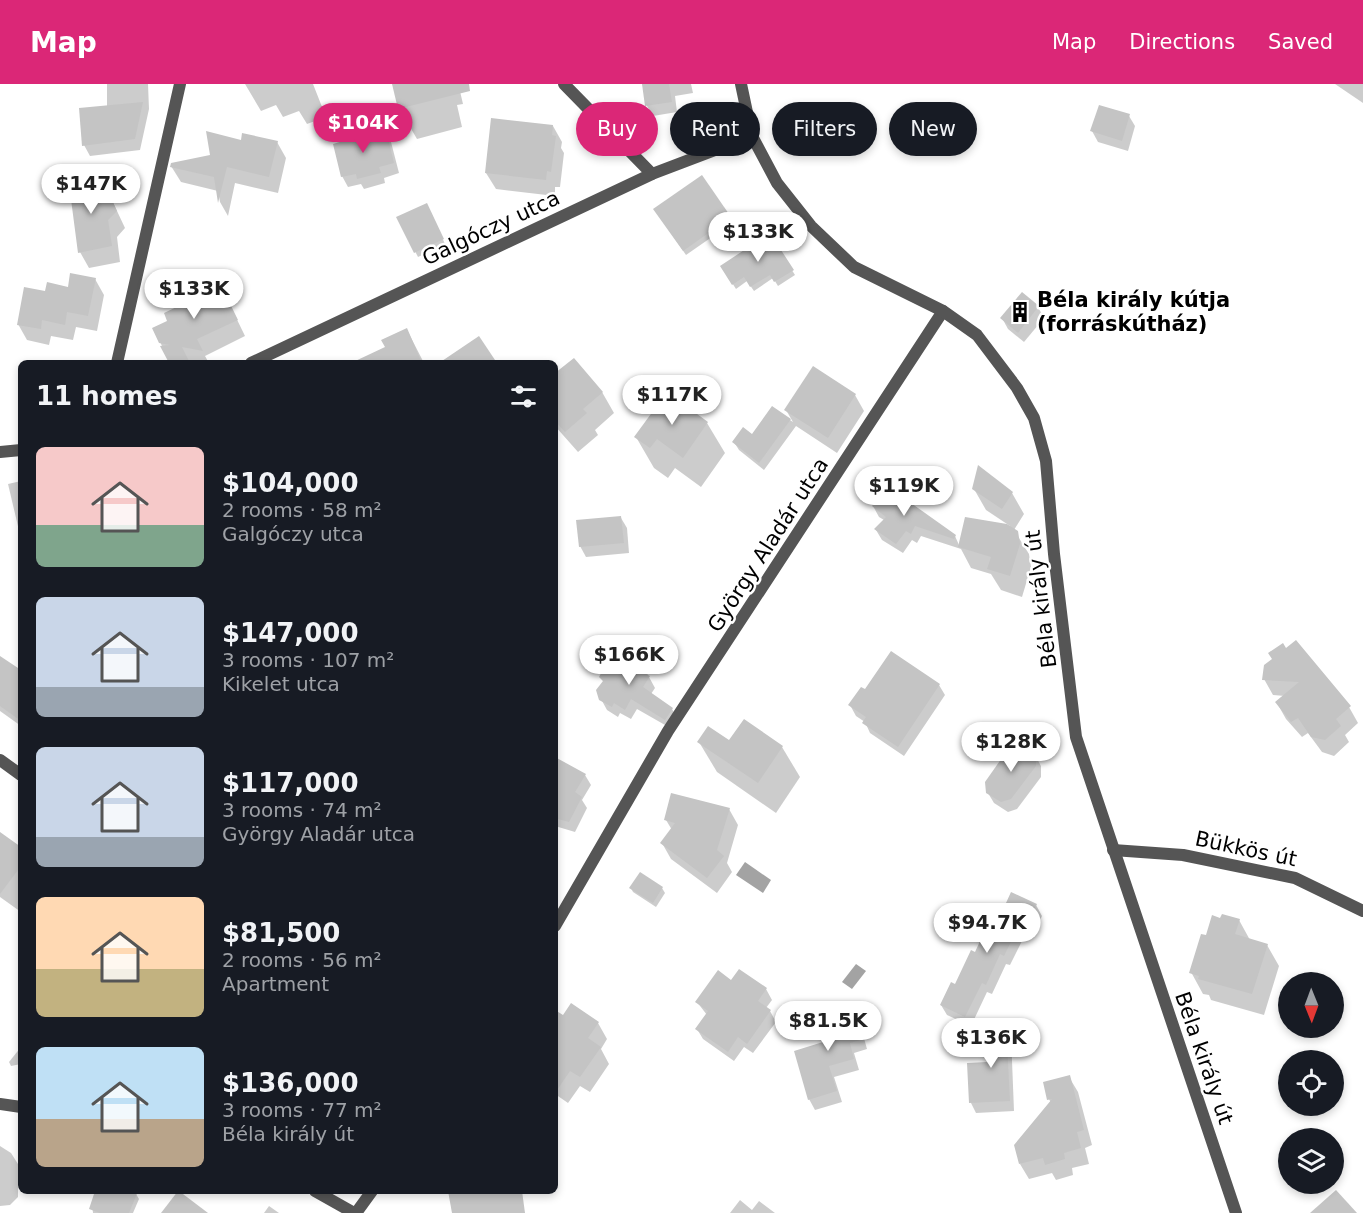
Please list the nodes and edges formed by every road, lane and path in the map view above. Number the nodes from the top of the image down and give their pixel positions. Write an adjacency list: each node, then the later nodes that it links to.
1 (180, 84): 9 (street)
2 (564, 84): 7 (street)
3 (741, 84): 4 (street, Béla király út)
4 (745, 102)
5 (760, 150): 8 (street, Béla király út)
6 (699, 156): 7 (street, Galgóczy utca)
7 (652, 174): 10 (street, Galgóczy utca)
8 (943, 311): 15 (street, Béla király út); 17 (street, György Aladár utca)
9 (118, 360)
10 (257, 360)
11 (18, 450): 12 (street)
12 (0, 452)
13 (0, 760): 14 (street)
14 (18, 772)
15 (1113, 850): 16 (street, Bükkös út); 23 (street, Béla király út)
16 (1363, 911)
17 (558, 921)
18 (0, 1104): 19 (street)
19 (18, 1107)
20 (320, 1194): 22 (street)
21 (370, 1194): 22 (street)
22 (355, 1213)
23 (1236, 1213)

